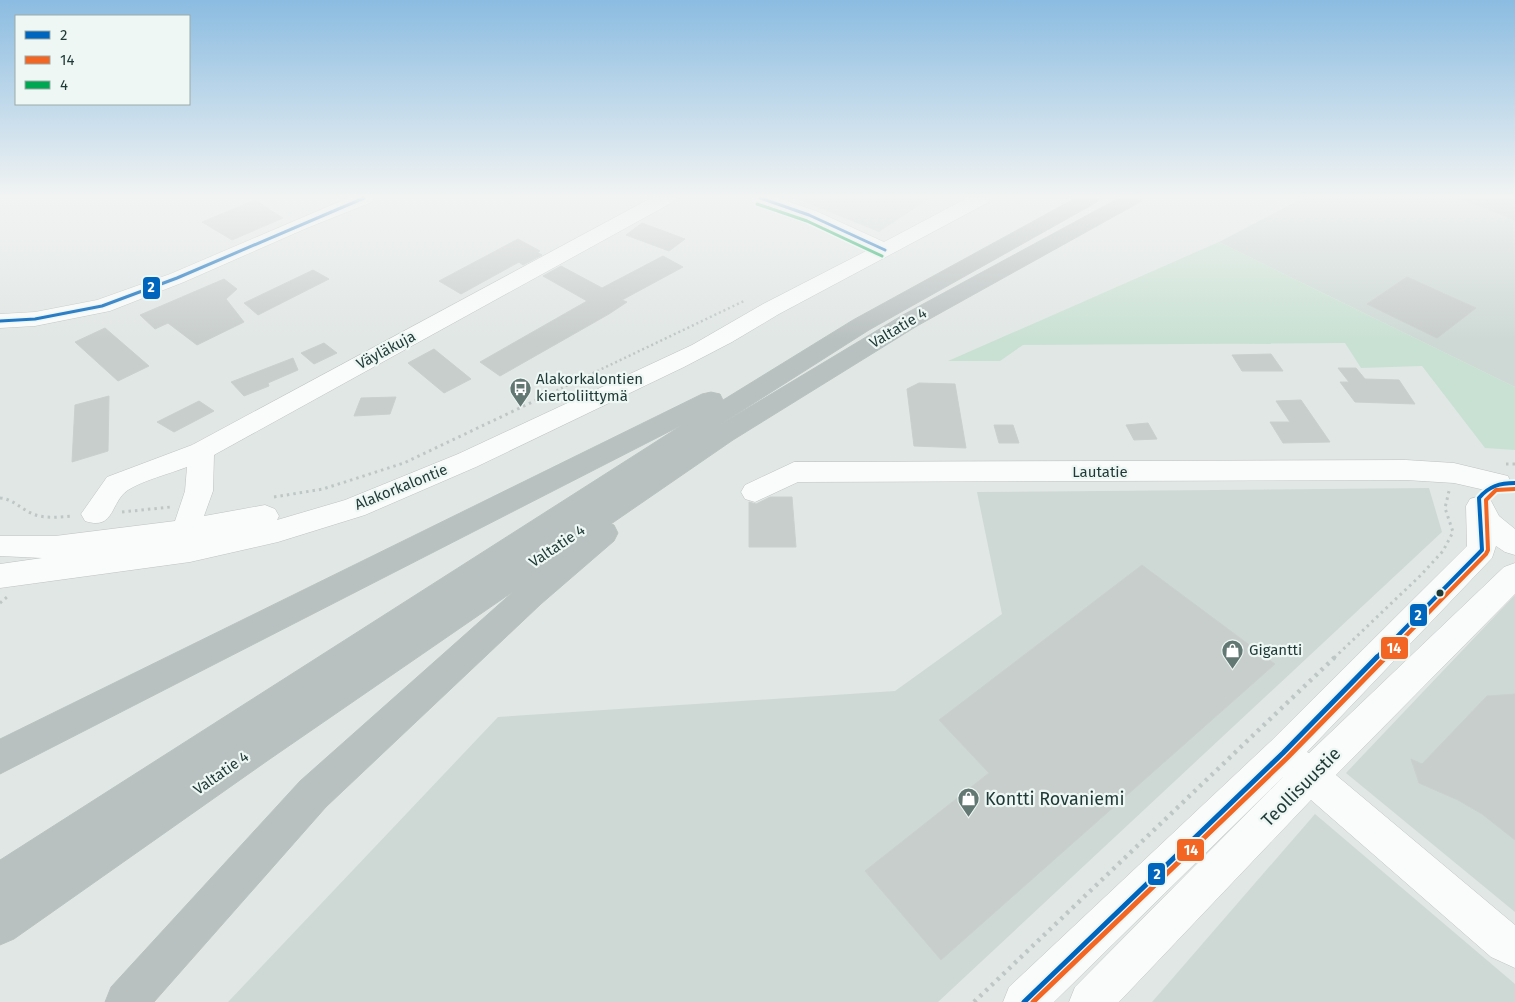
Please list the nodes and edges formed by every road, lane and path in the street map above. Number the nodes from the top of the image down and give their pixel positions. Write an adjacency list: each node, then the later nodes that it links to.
1 (253, 245): 9 (street)
2 (580, 245): 12 (street, Väyläkuja)
3 (874, 245): 7 (street)
4 (895, 245): 7 (street, Alakorkalontie)
5 (1006, 245): 10 (highway, Valtatie 4)
6 (1048, 245): 11 (highway, Valtatie 4)
7 (885, 250): 8 (street, Alakorkalontie)
8 (762, 303): 18 (path); 22 (street, Alakorkalontie)
9 (0, 321)
10 (861, 325): 26 (highway); 28 (highway, Valtatie 4)
11 (724, 434): 29 (highway, Valtatie 4); 31 (highway)
12 (200, 451): 19 (street); 20 (street, Väyläkuja)
13 (1406, 470): 14 (street, Lautatie); 15 (street, Lautatie); 16 (street, Lautatie)
14 (1497, 484): 15 (street, Lautatie); 23 (street); 27 (street, Teollisuustie)
15 (1450, 485): 32 (path)
16 (755, 492)
17 (0, 498): 20 (path)
18 (268, 498)
19 (195, 505): 20 (path); 22 (street)
20 (95, 514)
21 (1, 542): 22 (street, Alakorkalontie)
22 (181, 542): 25 (street, Alakorkalontie)
23 (1515, 544)
24 (1515, 575): 27 (street, Teollisuustie)
25 (0, 576)
26 (0, 757)
27 (1296, 765): 30 (street); 33 (street, Teollisuustie); 34 (street, Teollisuustie)
28 (0, 883)
29 (0, 925)
30 (1515, 948)
31 (126, 1002)
32 (974, 1002)
33 (1024, 1002)
34 (1090, 1002)

